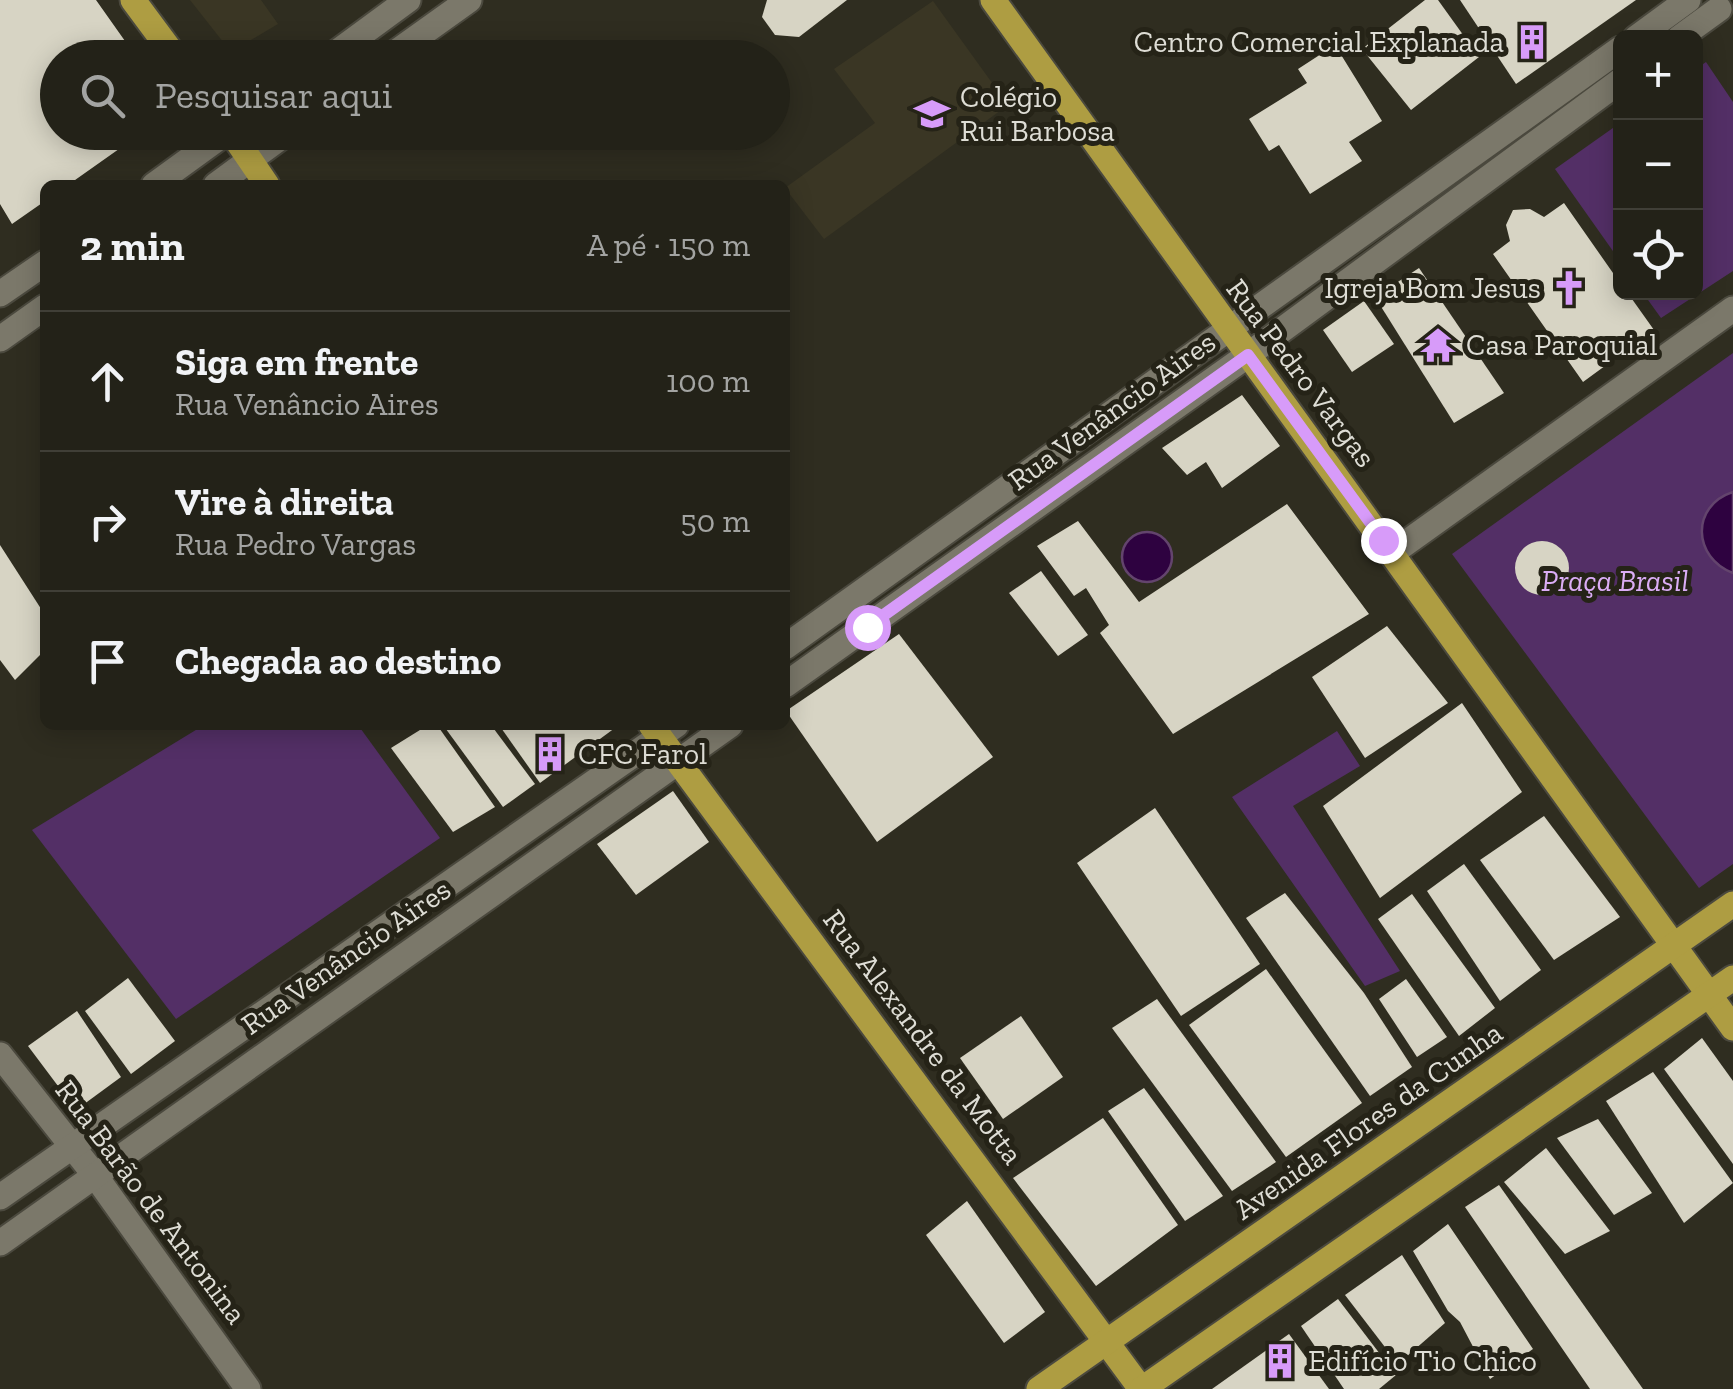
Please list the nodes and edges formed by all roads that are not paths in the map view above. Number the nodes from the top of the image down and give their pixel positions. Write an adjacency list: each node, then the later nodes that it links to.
1 (133, 0): 10 (main road)
2 (409, 0): 7 (street); 11 (street)
3 (470, 0): 7 (street)
4 (993, 0): 28 (main road, Rua Pedro Vargas)
5 (1688, 0): 8 (street)
6 (1721, 12): 9 (street)
7 (429, 27): 12 (street)
8 (1647, 30)
9 (1692, 30)
10 (163, 40)
11 (354, 40)
12 (412, 40)
13 (1613, 53): 22 (street, Rua Venâncio Aires)
14 (1613, 86): 23 (street, Rua Venâncio Aires)
15 (204, 150): 19 (street)
16 (242, 150): 18 (main road)
17 (264, 150): 18 (street)
18 (250, 160): 20 (street); 21 (main road)
19 (161, 180)
20 (223, 180)
21 (264, 180)
22 (1430, 186): 23 (street); 28 (street, Rua Venâncio Aires)
23 (1446, 209): 30 (street, Rua Venâncio Aires)
24 (40, 266): 25 (street)
25 (0, 294)
26 (1733, 309): 33 (street)
27 (40, 310): 29 (street)
28 (1228, 330): 30 (main road, Rua Pedro Vargas); 31 (street, Rua Venâncio Aires)
29 (0, 339)
30 (1248, 355): 32 (street, Rua Venâncio Aires); 33 (main road, Rua Pedro Vargas)
31 (1038, 466): 32 (street); 34 (street, Rua Venâncio Aires)
32 (1057, 491): 35 (street, Rua Venâncio Aires)
33 (1392, 553): 45 (main road, Rua Pedro Vargas)
34 (848, 602): 35 (street); 36 (street, Rua Venâncio Aires)
35 (867, 627): 37 (street, Rua Venâncio Aires)
36 (790, 643)
37 (790, 682)
38 (661, 730): 42 (street, Rua Venâncio Aires)
39 (662, 730): 41 (main road, Rua Alexandre da Motta)
40 (723, 730): 41 (street, Rua Venâncio Aires)
41 (678, 762): 43 (street, Rua Venâncio Aires); 54 (main road, Rua Alexandre da Motta)
42 (510, 842): 43 (street); 50 (street, Rua Venâncio Aires)
43 (528, 868): 51 (street, Rua Venâncio Aires)
44 (1733, 904): 45 (main road, Avenida Flores da Cunha)
45 (1676, 945): 47 (main road, Rua Pedro Vargas); 54 (main road, Avenida Flores da Cunha)
46 (1733, 978): 47 (main road)
47 (1710, 994): 48 (main road, Rua Pedro Vargas); 57 (main road)
48 (1733, 1028)
49 (0, 1054): 50 (street, Rua Barão de Antonina)
50 (70, 1147): 51 (street, Rua Barão de Antonina); 52 (street, Rua Venâncio Aires)
51 (94, 1174): 53 (street, Rua Venâncio Aires); 55 (street, Rua Barão de Antonina)
52 (0, 1198)
53 (0, 1243)
54 (1109, 1343): 56 (main road, Avenida Flores da Cunha); 57 (main road, Rua Alexandre da Motta)
55 (248, 1389)
56 (1039, 1389)
57 (1142, 1389)

